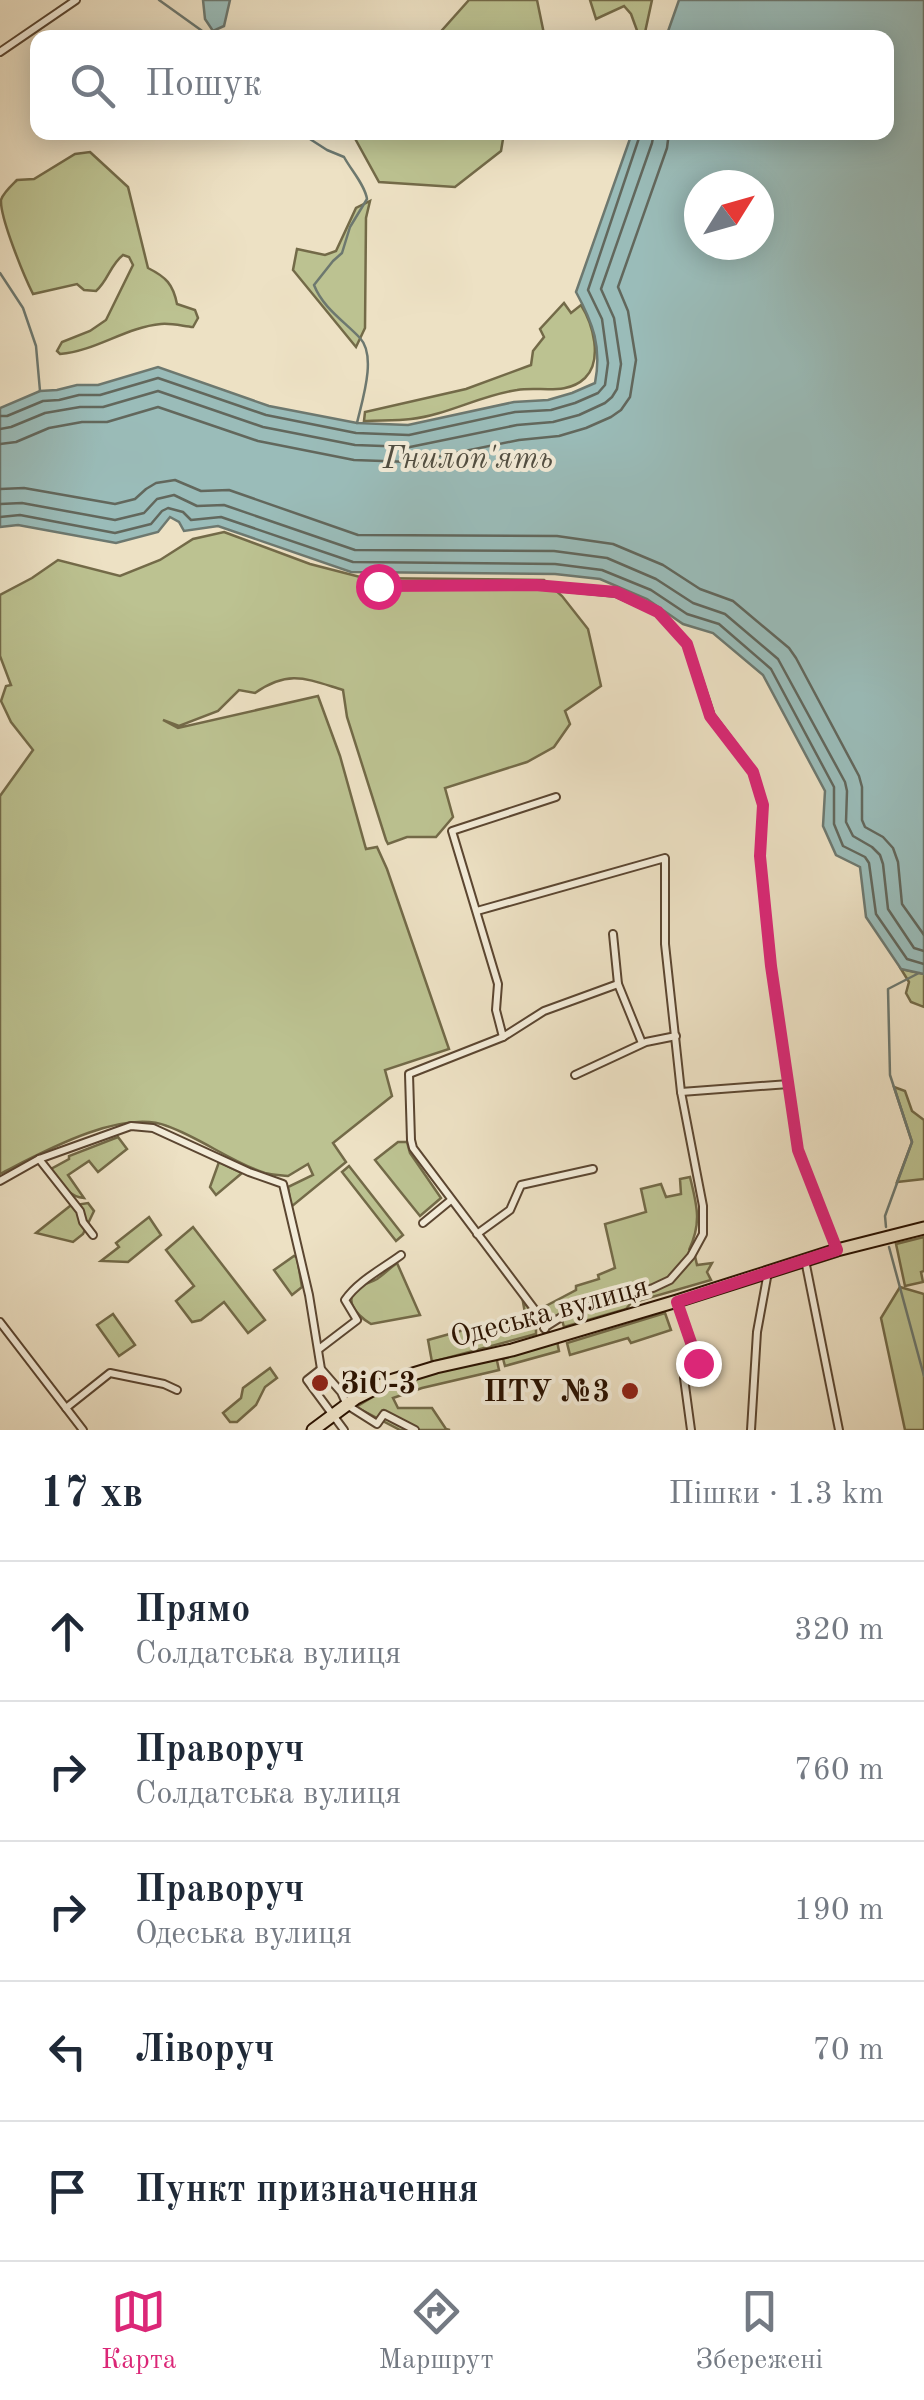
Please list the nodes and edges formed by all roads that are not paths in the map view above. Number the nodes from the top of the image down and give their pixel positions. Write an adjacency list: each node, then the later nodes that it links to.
1 (76, 0): 2 (street)
2 (32, 30)
3 (30, 31): 4 (street)
4 (0, 52)
5 (378, 586): 14 (street)
6 (556, 797): 7 (street)
7 (477, 911): 10 (street); 11 (street)
8 (613, 934): 9 (street)
9 (618, 984): 11 (street); 12 (street)
10 (676, 1036): 12 (street); 15 (street)
11 (503, 1037): 19 (street)
12 (642, 1043): 13 (street)
13 (576, 1074)
14 (789, 1084): 15 (street); 24 (street)
15 (681, 1092): 30 (street)
16 (39, 1159): 18 (street); 22 (street); 31 (street)
17 (593, 1169): 23 (street)
18 (0, 1181)
19 (451, 1200): 20 (street); 23 (street)
20 (423, 1224)
21 (924, 1228): 24 (main road, Одеська вулиця)
22 (93, 1234)
23 (478, 1234): 30 (street)
24 (837, 1250): 26 (main road, Одеська вулиця)
25 (401, 1255): 31 (street)
26 (805, 1260): 27 (main road, Одеська вулиця); 43 (street)
27 (768, 1272): 28 (main road, Одеська вулиця); 42 (street)
28 (677, 1302): 30 (main road, Одеська вулиця); 41 (street)
29 (0, 1322): 35 (street)
30 (547, 1334): 34 (main road, Одеська вулиця)
31 (318, 1349): 32 (street)
32 (322, 1368): 34 (street); 36 (street)
33 (177, 1390): 35 (street)
34 (346, 1404): 36 (main road, Одеська вулиця); 40 (street)
35 (66, 1408): 37 (street)
36 (333, 1414): 38 (main road, Одеська вулиця); 39 (street)
37 (82, 1430)
38 (313, 1430)
39 (344, 1430)
40 (415, 1430)
41 (691, 1430)
42 (751, 1430)
43 (839, 1430)

